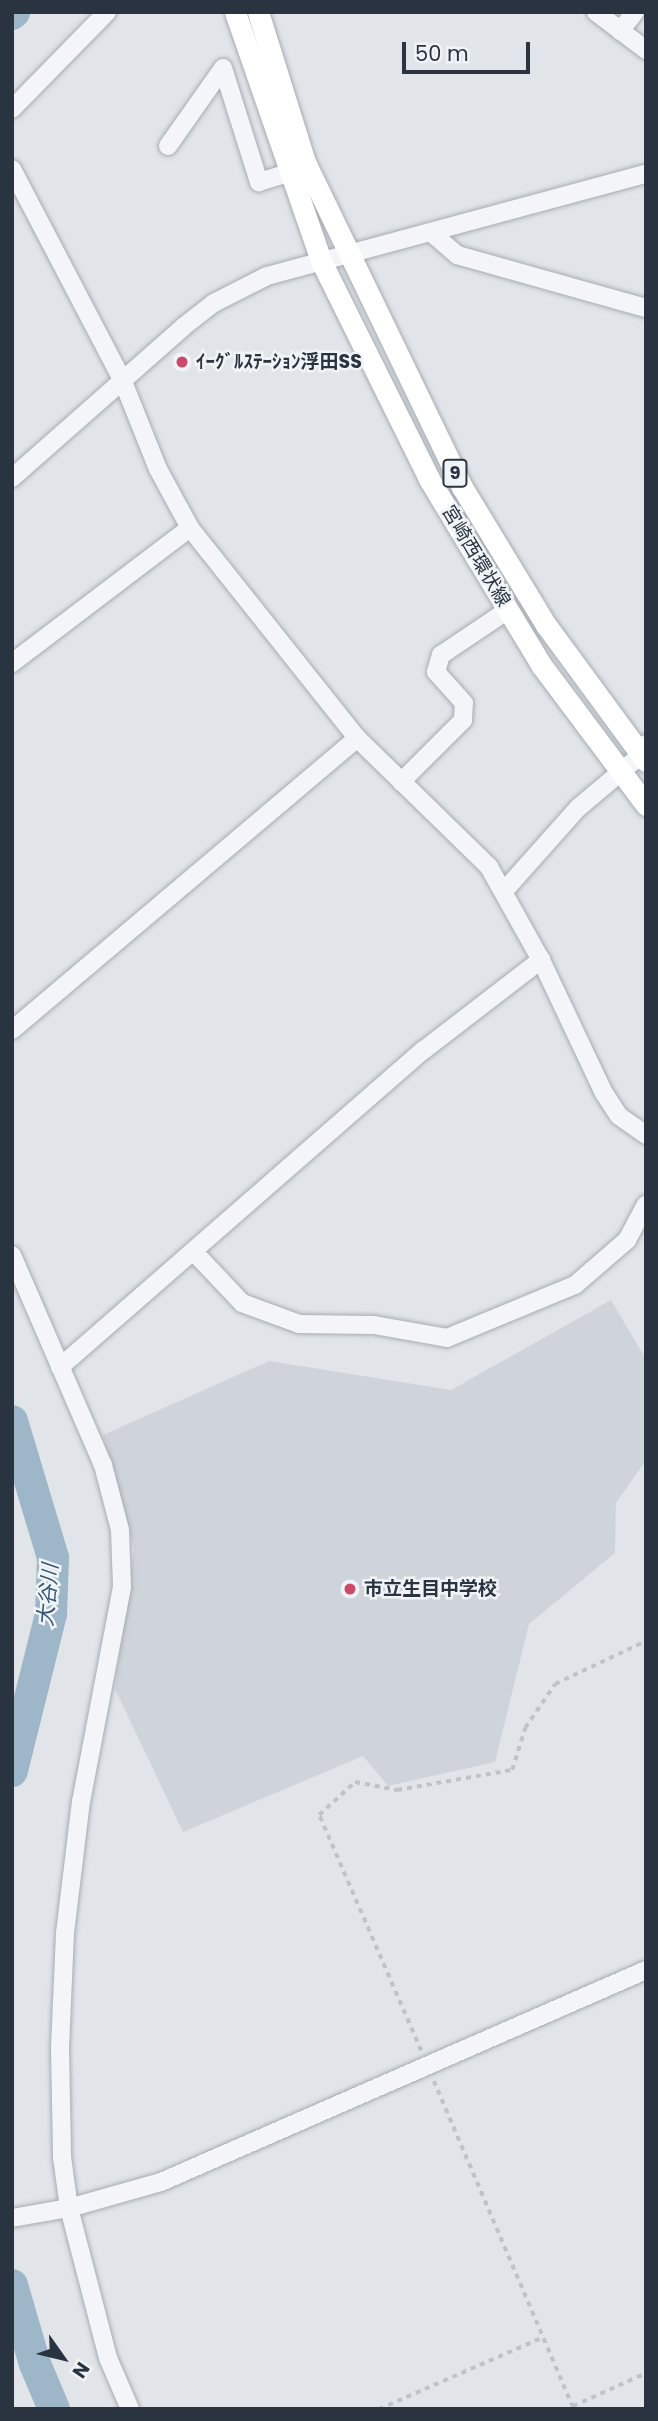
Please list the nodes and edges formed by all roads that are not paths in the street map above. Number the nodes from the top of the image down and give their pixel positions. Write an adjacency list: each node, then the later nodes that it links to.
1 (107, 12): 8 (street)
2 (235, 12): 10 (main road, 宮崎西環状線 / 9)
3 (258, 12): 10 (main road, 宮崎西環状線 / 9)
4 (596, 12): 6 (street)
5 (635, 12): 6 (street)
6 (620, 31): 7 (street)
7 (646, 50)
8 (12, 109)
9 (168, 146): 10 (street)
10 (293, 167): 14 (main road, 宮崎西環状線 / 9); 15 (main road, 宮崎西環状線 / 9)
11 (12, 169): 17 (street)
12 (646, 174): 13 (street)
13 (433, 234): 14 (street); 16 (street)
14 (348, 257): 15 (street); 23 (main road, 宮崎西環状線 / 9)
15 (322, 264): 17 (street); 20 (main road, 宮崎西環状線 / 9)
16 (646, 308)
17 (122, 379): 18 (street); 19 (street)
18 (12, 478)
19 (190, 528): 21 (street); 22 (street)
20 (508, 610): 24 (main road, 宮崎西環状線 / 9); 25 (street)
21 (12, 663)
22 (357, 738): 25 (street); 29 (street)
23 (644, 753): 24 (street)
24 (620, 774): 26 (main road, 宮崎西環状線 / 9); 27 (street)
25 (401, 782): 27 (street)
26 (646, 805)
27 (504, 891): 28 (street)
28 (541, 960): 30 (street); 32 (street)
29 (12, 1030)
30 (646, 1135)
31 (646, 1205): 32 (street)
32 (194, 1252): 34 (street)
33 (12, 1255): 34 (street)
34 (60, 1367): 36 (street)
35 (646, 1970): 36 (street)
36 (62, 2209): 37 (street); 38 (street)
37 (12, 2218)
38 (130, 2409)

